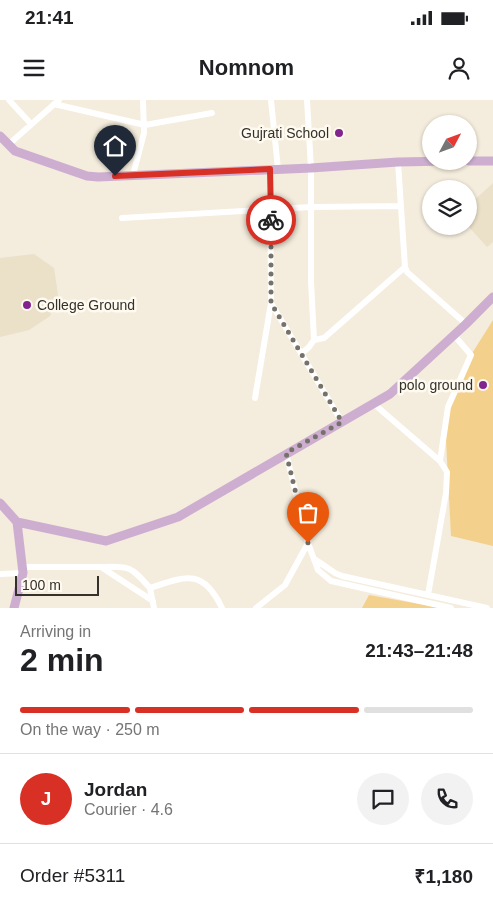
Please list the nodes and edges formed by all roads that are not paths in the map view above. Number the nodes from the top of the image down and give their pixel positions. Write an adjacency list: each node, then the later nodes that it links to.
1 (9, 100): 7 (street)
2 (143, 100): 8 (street)
3 (271, 100): 16 (street)
4 (307, 100): 15 (street)
5 (56, 102): 7 (street); 8 (street)
6 (212, 113): 8 (street)
7 (31, 124): 10 (street)
8 (145, 125): 17 (street)
9 (0, 136): 10 (main road)
10 (8, 145): 17 (main road)
11 (478, 161): 12 (main road)
12 (493, 161)
13 (398, 162): 14 (main road); 15 (main road); 18 (street)
14 (422, 162)
15 (311, 168): 16 (main road); 19 (street)
16 (274, 169): 17 (main road); 20 (street)
17 (133, 175)
18 (401, 206): 19 (street); 22 (street)
19 (311, 207): 20 (street); 27 (street)
20 (270, 210): 21 (street); 24 (street)
21 (122, 218)
22 (405, 267): 25 (street); 27 (street)
23 (493, 297): 25 (main road)
24 (271, 303): 28 (street); 29 (street)
25 (466, 324): 26 (main road)
26 (454, 335): 30 (main road); 33 (street)
27 (314, 340): 28 (street)
28 (301, 354): 31 (street)
29 (255, 398)
30 (374, 404): 31 (main road); 33 (street)
31 (342, 422): 32 (main road)
32 (286, 453): 35 (main road); 36 (street)
33 (440, 461): 42 (street)
34 (0, 503): 35 (main road)
35 (17, 522): 39 (main road)
36 (308, 543): 37 (street); 48 (street)
37 (315, 559): 42 (street); 49 (street)
38 (101, 567): 39 (street); 41 (street); 43 (street)
39 (23, 570): 40 (street); 45 (main road)
40 (0, 574)
41 (150, 588): 43 (street); 47 (street)
42 (428, 595): 44 (street)
43 (153, 605): 46 (street)
44 (477, 607): 50 (street)
45 (14, 608)
46 (146, 608)
47 (222, 608)
48 (256, 608)
49 (451, 608)
50 (487, 608)

